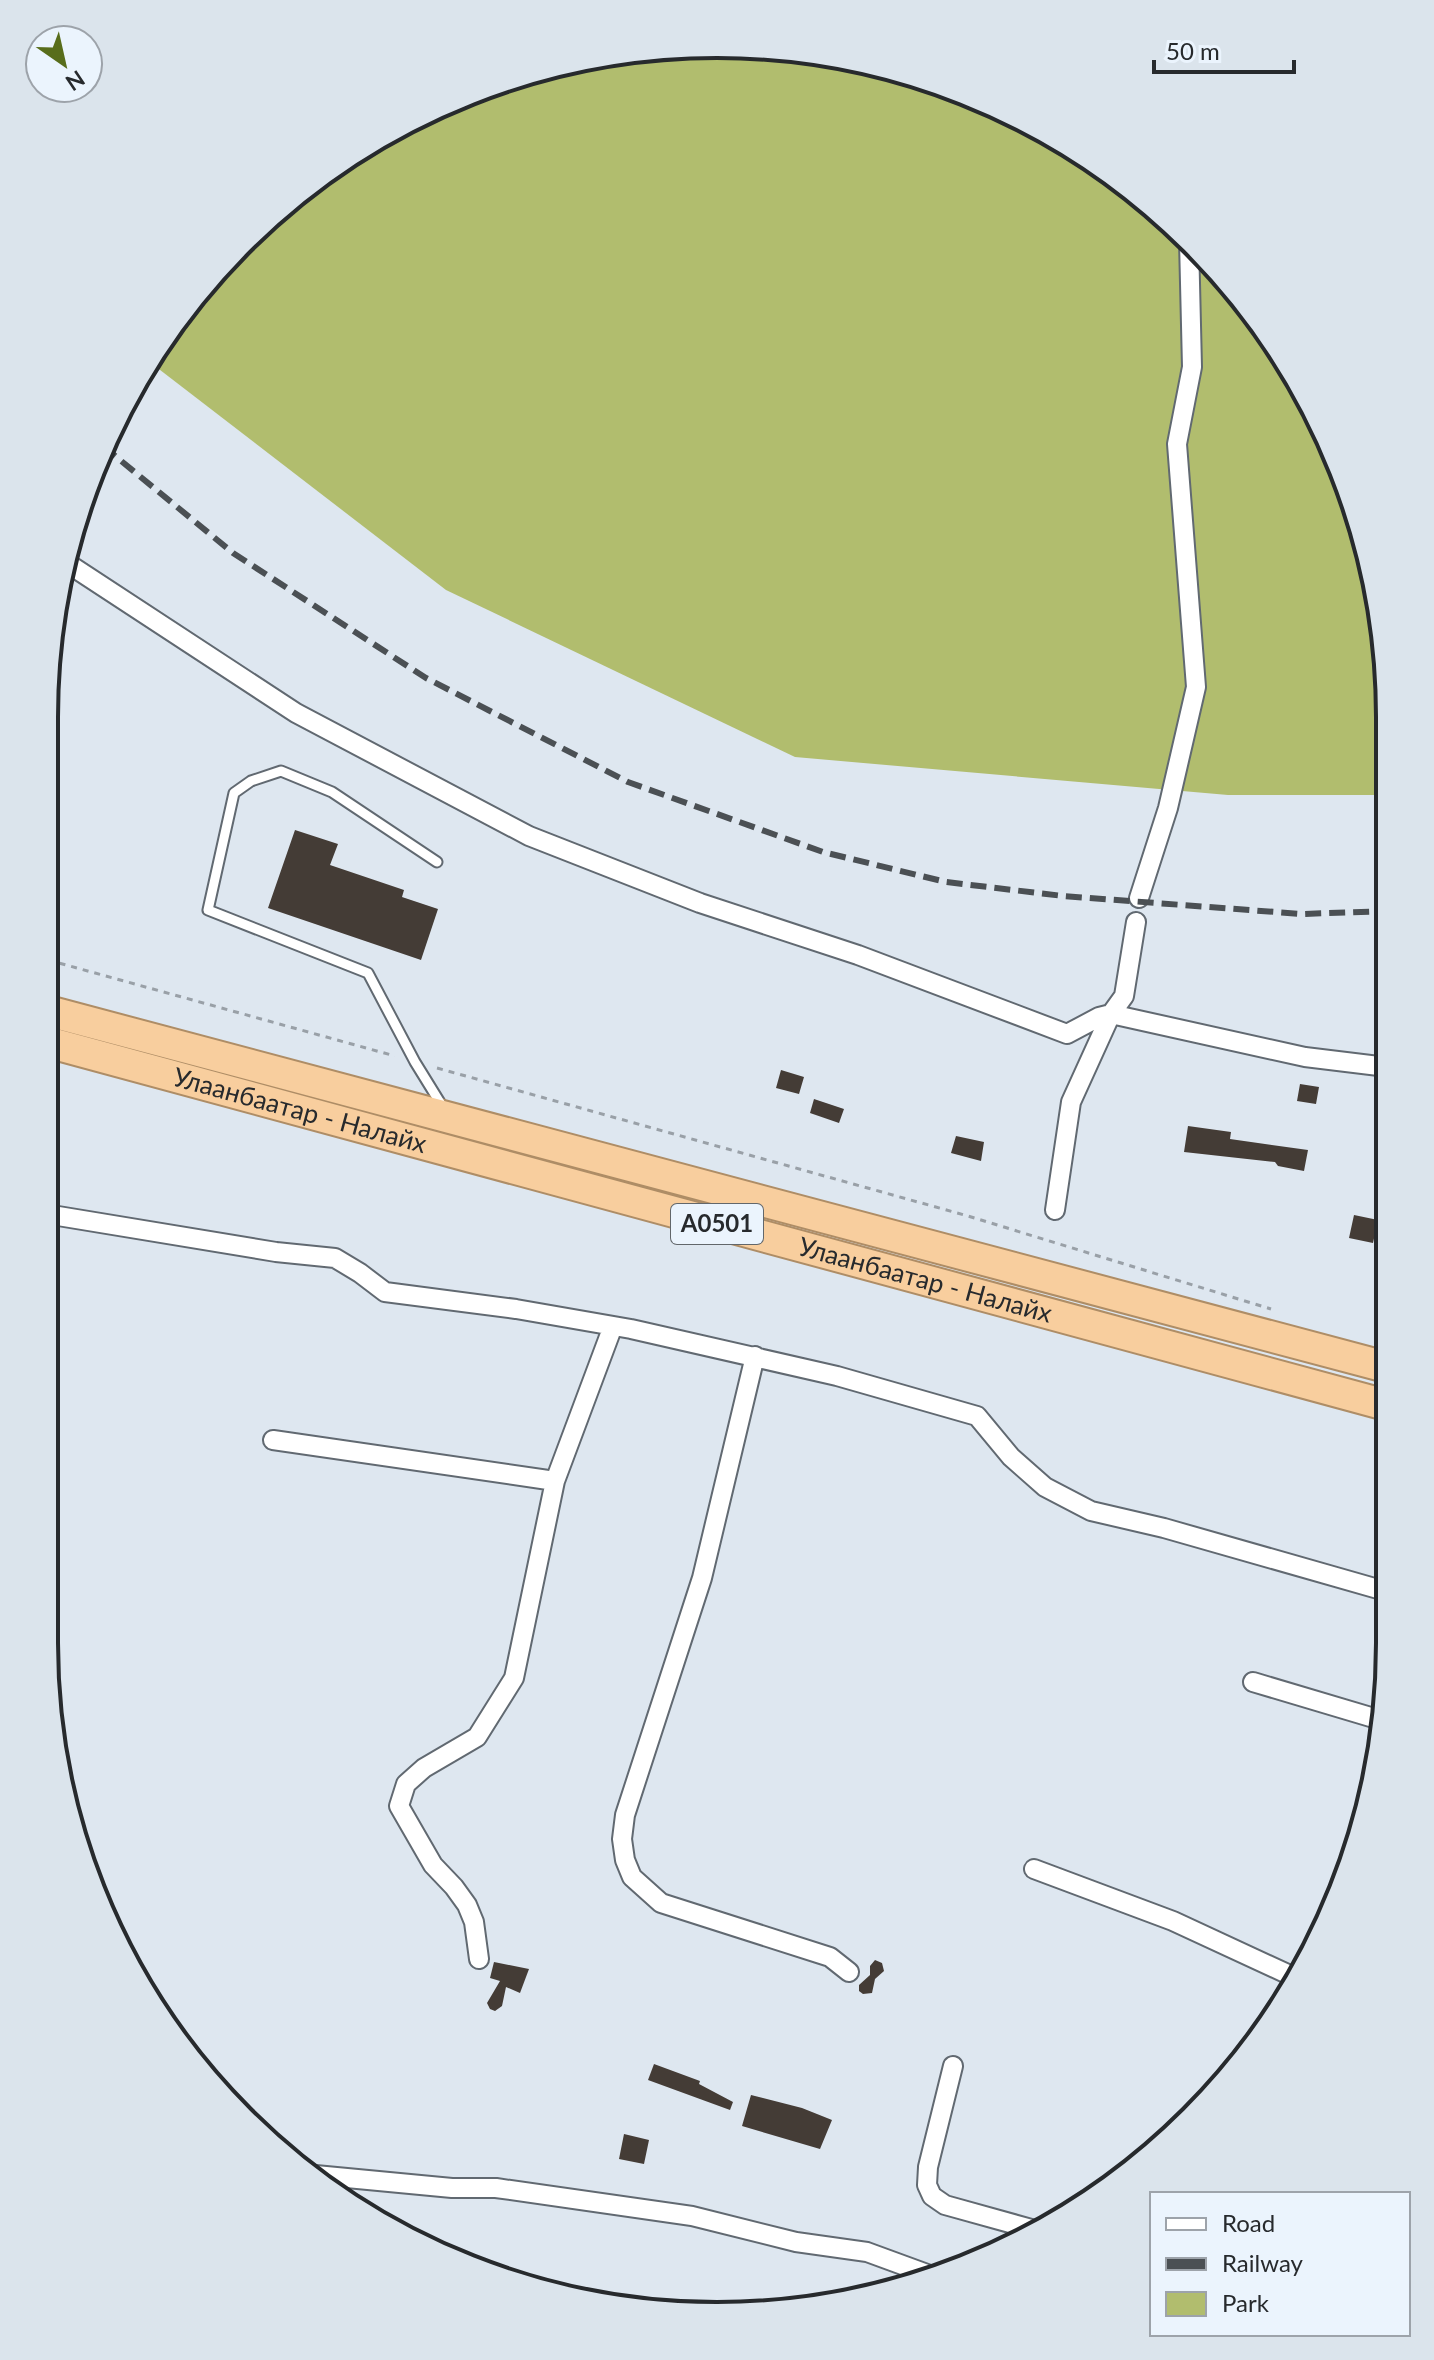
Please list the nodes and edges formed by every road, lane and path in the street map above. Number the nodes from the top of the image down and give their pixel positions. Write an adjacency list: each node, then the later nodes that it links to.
1 (1189, 258): 4 (street)
2 (75, 568): 8 (street)
3 (437, 862): 10 (lane)
4 (1139, 898)
5 (1136, 922): 8 (street)
6 (58, 963): 10 (path)
7 (58, 1014): 12 (highway, Улаанбаатар - Налайх / A0501)
8 (1111, 1014): 11 (street); 13 (street)
9 (58, 1045): 19 (highway, Улаанбаатар - Налайх / A0501)
10 (415, 1062): 12 (lane); 15 (path)
11 (1376, 1066)
12 (450, 1118): 18 (highway, Улаанбаатар - Налайх / A0501)
13 (1055, 1210)
14 (58, 1216): 16 (street)
15 (1281, 1312)
16 (613, 1326): 17 (street); 21 (street)
17 (755, 1356): 22 (street); 27 (street)
18 (1376, 1364)
19 (1376, 1402)
20 (273, 1440): 21 (street)
21 (555, 1481): 26 (street)
22 (1376, 1588)
23 (1253, 1682): 24 (street)
24 (1371, 1717)
25 (1034, 1869): 28 (street)
26 (479, 1959)
27 (849, 1972)
28 (1287, 1974)
29 (953, 2066): 31 (street)
30 (331, 2176): 32 (street)
31 (1022, 2226)
32 (918, 2271)

